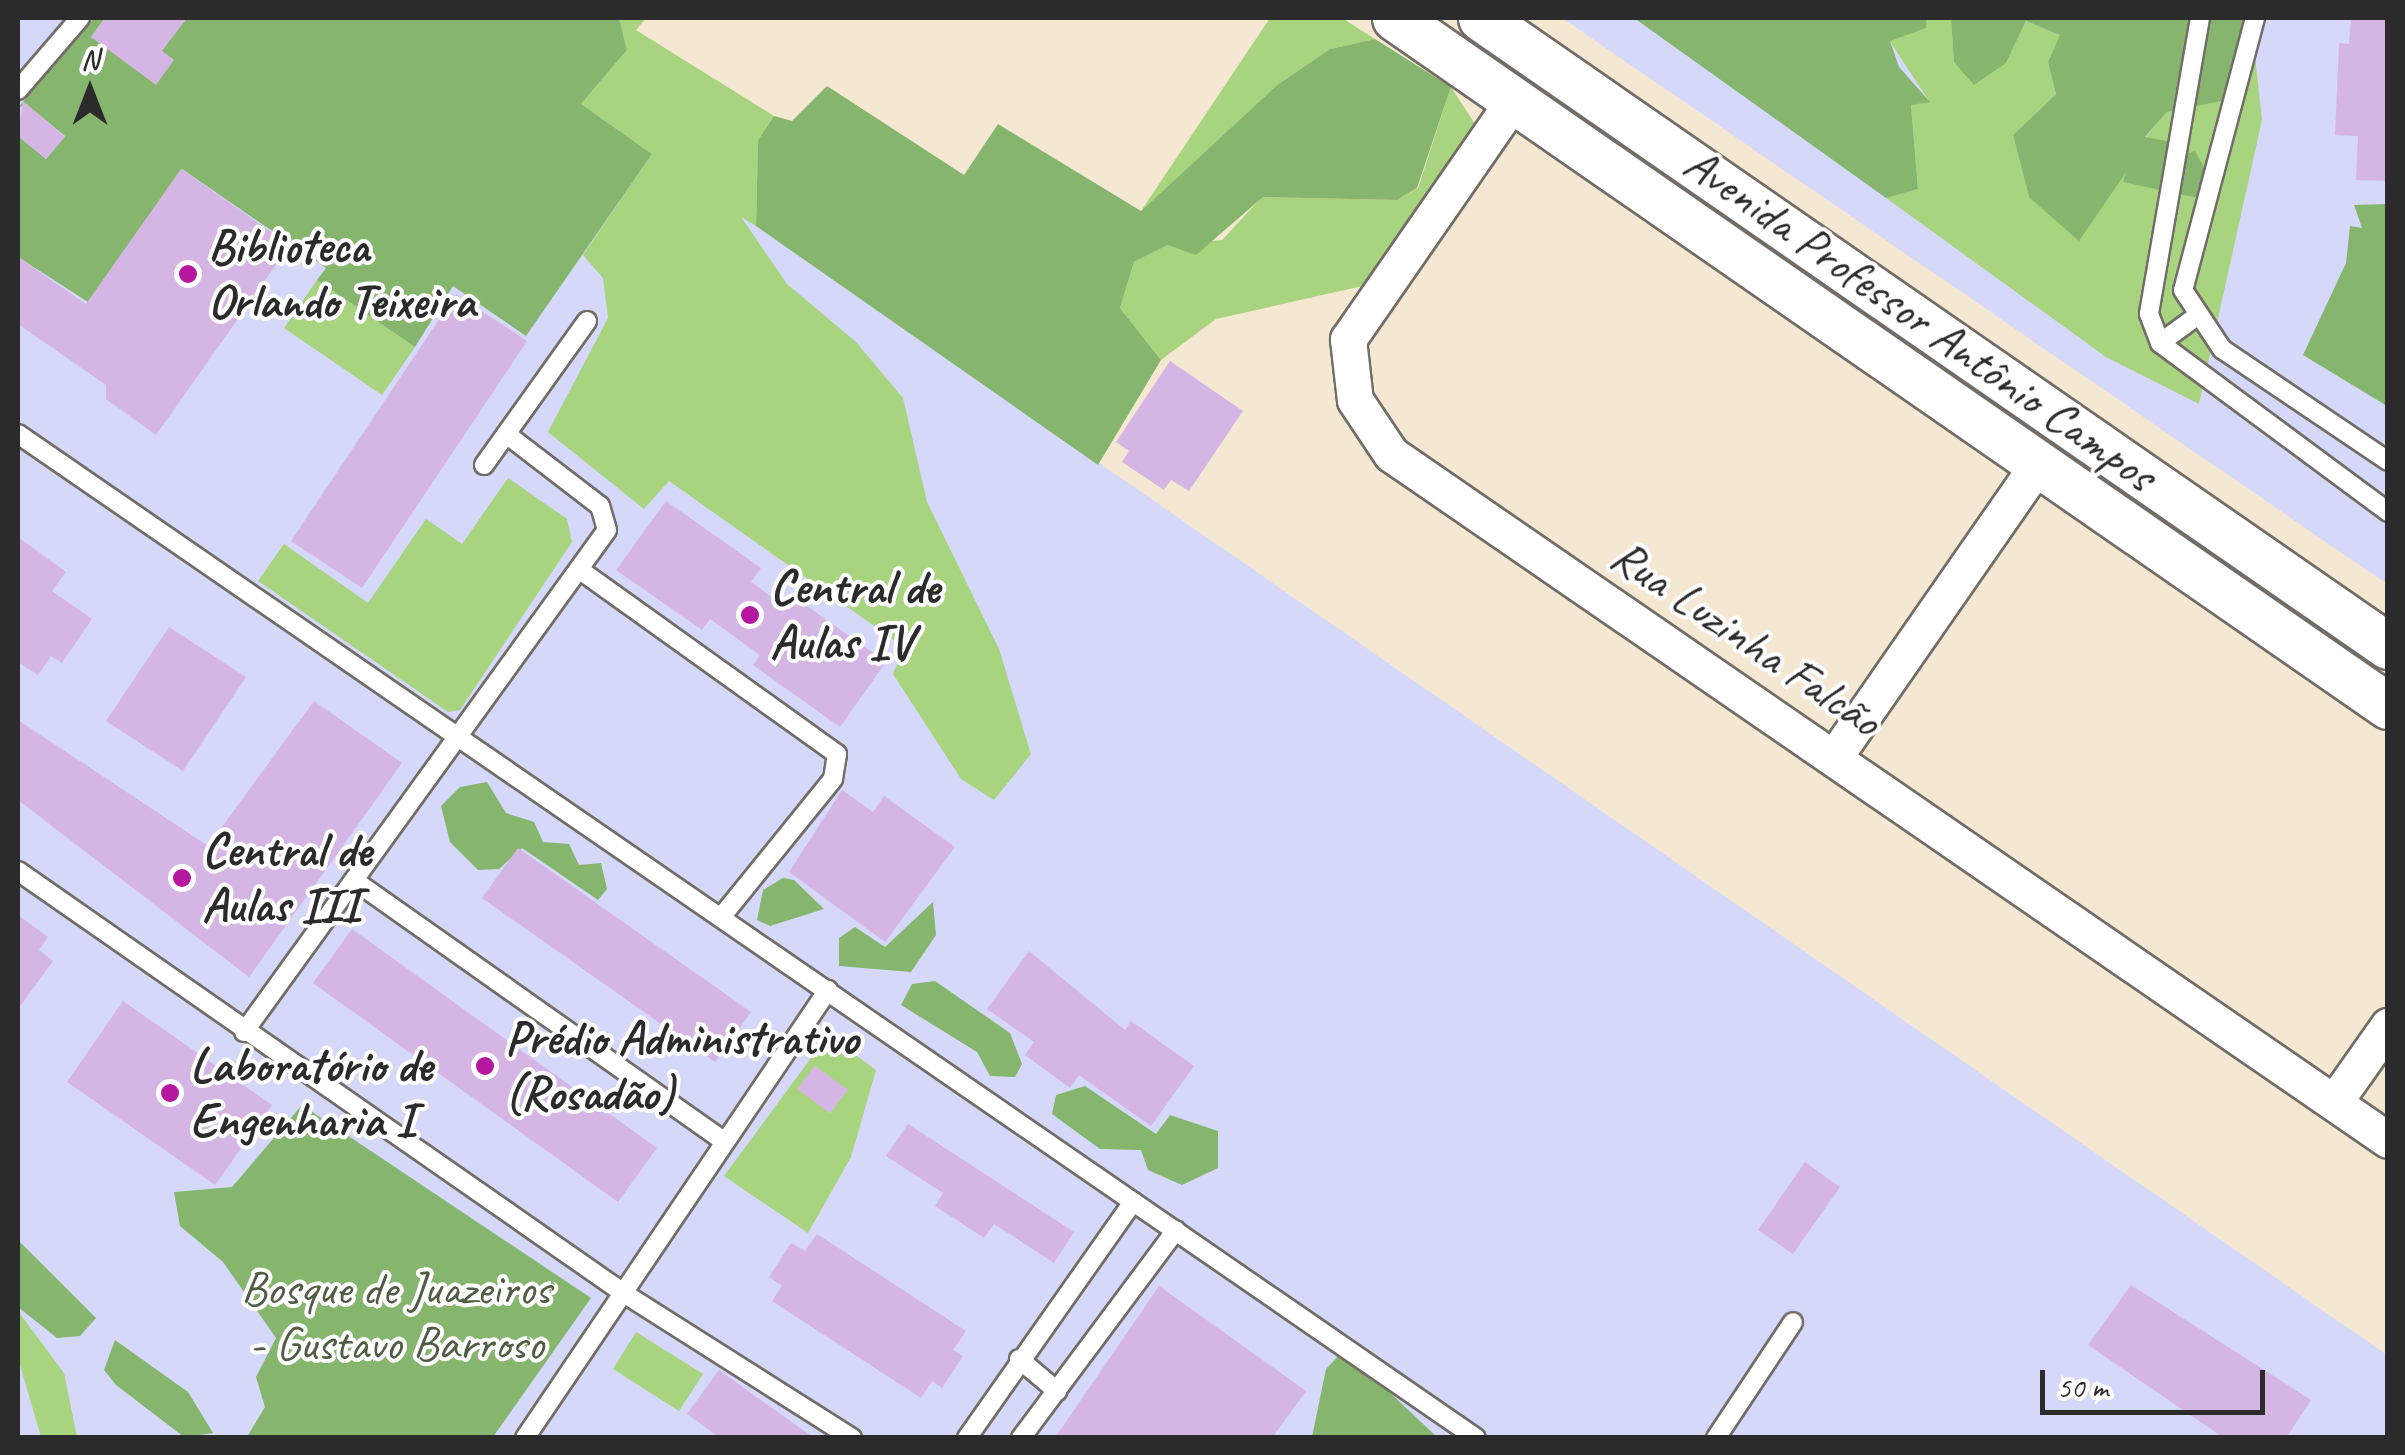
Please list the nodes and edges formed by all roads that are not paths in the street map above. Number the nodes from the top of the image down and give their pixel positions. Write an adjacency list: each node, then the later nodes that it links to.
1 (80, 18): 7 (lane)
2 (1394, 18): 6 (street, Avenida Professor Antônio Campos)
3 (2200, 18): 11 (lane)
4 (2256, 18): 9 (lane)
5 (1483, 19): 6 (street); 19 (street, Avenida Professor Antônio Campos)
6 (1454, 61): 8 (street, Avenida Professor Antônio Campos)
7 (18, 90)
8 (1513, 100): 16 (street, Avenida Professor Antônio Campos); 24 (street, Rua Luzinha Falcão)
9 (2194, 318): 11 (lane); 14 (lane)
10 (587, 321): 13 (lane)
11 (2160, 343): 17 (lane)
12 (18, 434): 23 (lane)
13 (506, 434): 15 (lane); 18 (lane)
14 (2388, 461)
15 (484, 464)
16 (2038, 464): 21 (street, Avenida Professor Antônio Campos); 24 (street)
17 (2388, 512)
18 (580, 570): 23 (lane); 27 (lane)
19 (2345, 614): 20 (street, Avenida Professor Antônio Campos); 21 (street)
20 (2388, 646)
21 (2310, 655): 22 (street, Avenida Professor Antônio Campos)
22 (2384, 695)
23 (454, 738): 26 (lane); 27 (lane)
24 (1836, 756): 31 (street, Rua Luzinha Falcão)
25 (18, 871): 30 (lane)
26 (355, 881): 30 (lane); 33 (lane)
27 (722, 916): 28 (lane)
28 (828, 990): 33 (lane); 34 (lane)
29 (2388, 1026): 31 (street)
30 (244, 1032): 36 (lane)
31 (2335, 1101): 32 (street, Rua Luzinha Falcão)
32 (2385, 1133)
33 (724, 1142): 36 (lane)
34 (1133, 1202): 35 (lane); 38 (lane)
35 (1176, 1230): 39 (lane); 44 (lane)
36 (625, 1294): 40 (lane); 41 (lane)
37 (1793, 1322): 45 (lane)
38 (1018, 1358): 39 (lane); 42 (lane)
39 (1057, 1391): 43 (lane)
40 (525, 1438)
41 (852, 1438)
42 (968, 1438)
43 (1021, 1438)
44 (1476, 1438)
45 (1716, 1438)

